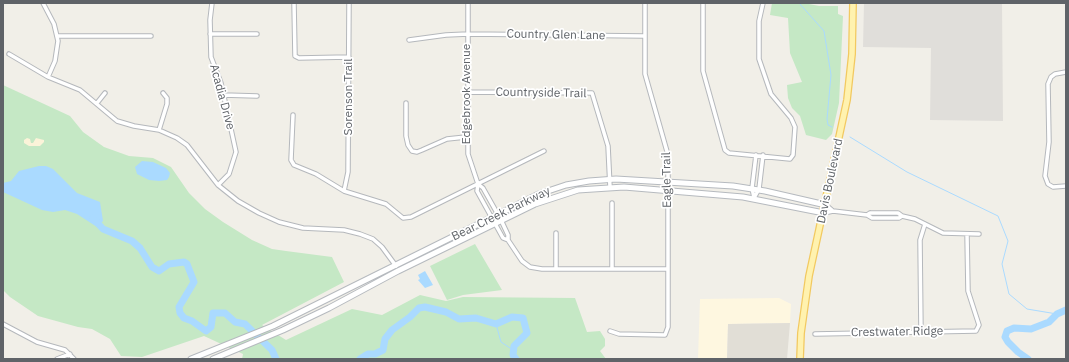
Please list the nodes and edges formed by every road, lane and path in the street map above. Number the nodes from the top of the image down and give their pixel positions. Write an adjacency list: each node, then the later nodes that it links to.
1 (43, 3): 13 (street)
2 (212, 3): 10 (street, Acadia Drive)
3 (294, 3): 18 (street)
4 (349, 3): 18 (street, Sorenson Trail)
5 (468, 3): 12 (street, Edgebrook Avenue)
6 (645, 3): 15 (street, Eagle Trail)
7 (703, 3): 32 (street)
8 (763, 3): 33 (street)
9 (853, 3): 46 (main road, Davis Boulevard)
10 (210, 34): 11 (street); 24 (street, Acadia Drive)
11 (256, 34)
12 (468, 34): 15 (street, Country Glen Lane); 16 (street, Country Glen Lane); 21 (street, Edgebrook Avenue)
13 (57, 36): 14 (street); 20 (street)
14 (151, 36)
15 (644, 36): 35 (street, Eagle Trail)
16 (409, 40)
17 (9, 54): 20 (street)
18 (349, 57): 42 (street, Sorenson Trail)
19 (1066, 72): 38 (street)
20 (48, 77): 26 (street)
21 (467, 92): 30 (street, Edgebrook Avenue); 34 (street, Countryside Trail)
22 (105, 93): 26 (street)
23 (164, 93): 29 (street)
24 (223, 95): 25 (street); 37 (street, Acadia Drive)
25 (257, 96)
26 (97, 103): 29 (street)
27 (406, 103): 30 (street)
28 (293, 115): 42 (street)
29 (159, 130): 37 (street)
30 (466, 137): 36 (street, Edgebrook Avenue)
31 (544, 151): 36 (street)
32 (756, 155): 33 (street); 40 (street)
33 (763, 155): 41 (street)
34 (610, 179): 35 (main road, Bear Creek Parkway); 39 (street, Countryside Trail); 49 (main road, Bear Creek Parkway)
35 (668, 183): 40 (main road, Bear Creek Parkway); 43 (street, Eagle Trail)
36 (478, 184): 42 (street); 49 (street, Edgebrook Avenue); 50 (street, Edgebrook Avenue)
37 (218, 185): 58 (street)
38 (1066, 186)
39 (610, 187): 43 (main road, Bear Creek Parkway); 51 (main road, Bear Creek Parkway)
40 (752, 188): 41 (main road, Bear Creek Parkway); 44 (street)
41 (759, 190): 44 (street); 46 (main road, Bear Creek Parkway)
42 (344, 191)
43 (669, 191): 44 (main road, Bear Creek Parkway); 61 (street, Eagle Trail)
44 (754, 198): 48 (main road, Bear Creek Parkway)
45 (612, 203): 59 (street)
46 (826, 205): 47 (street, Bear Creek Parkway); 48 (main road, Davis Boulevard)
47 (833, 211): 48 (street, Bear Creek Parkway); 53 (street, Bear Creek Parkway)
48 (824, 213): 72 (main road, Davis Boulevard)
49 (497, 214): 50 (main road, Bear Creek Parkway); 51 (street, Edgebrook Avenue)
50 (491, 218): 52 (street, Edgebrook Avenue); 58 (main road, Bear Creek Parkway)
51 (501, 220): 52 (main road, Bear Creek Parkway); 57 (street, Edgebrook Avenue)
52 (495, 224): 57 (street, Edgebrook Avenue); 62 (main road, Bear Creek Parkway)
53 (925, 224): 55 (street, Bear Creek Parkway); 65 (street)
54 (556, 233): 60 (street)
55 (967, 234): 56 (street, Bear Creek Parkway); 65 (street, Crestwater Ridge)
56 (979, 234)
57 (508, 240): 60 (street, Edgebrook Avenue)
58 (396, 266): 62 (street); 70 (main road, Bear Creek Parkway)
59 (612, 268): 60 (street, Edgebrook Avenue); 61 (street, Edgebrook Avenue)
60 (556, 269)
61 (667, 269): 64 (street, Eagle Trail)
62 (398, 271): 71 (main road, Bear Creek Parkway)
63 (3, 324): 67 (street)
64 (610, 330)
65 (921, 332): 66 (street, Crestwater Ridge)
66 (815, 334)
67 (70, 354): 68 (street); 69 (street)
68 (57, 359)
69 (74, 359)
70 (191, 359)
71 (213, 359)
72 (800, 359)

